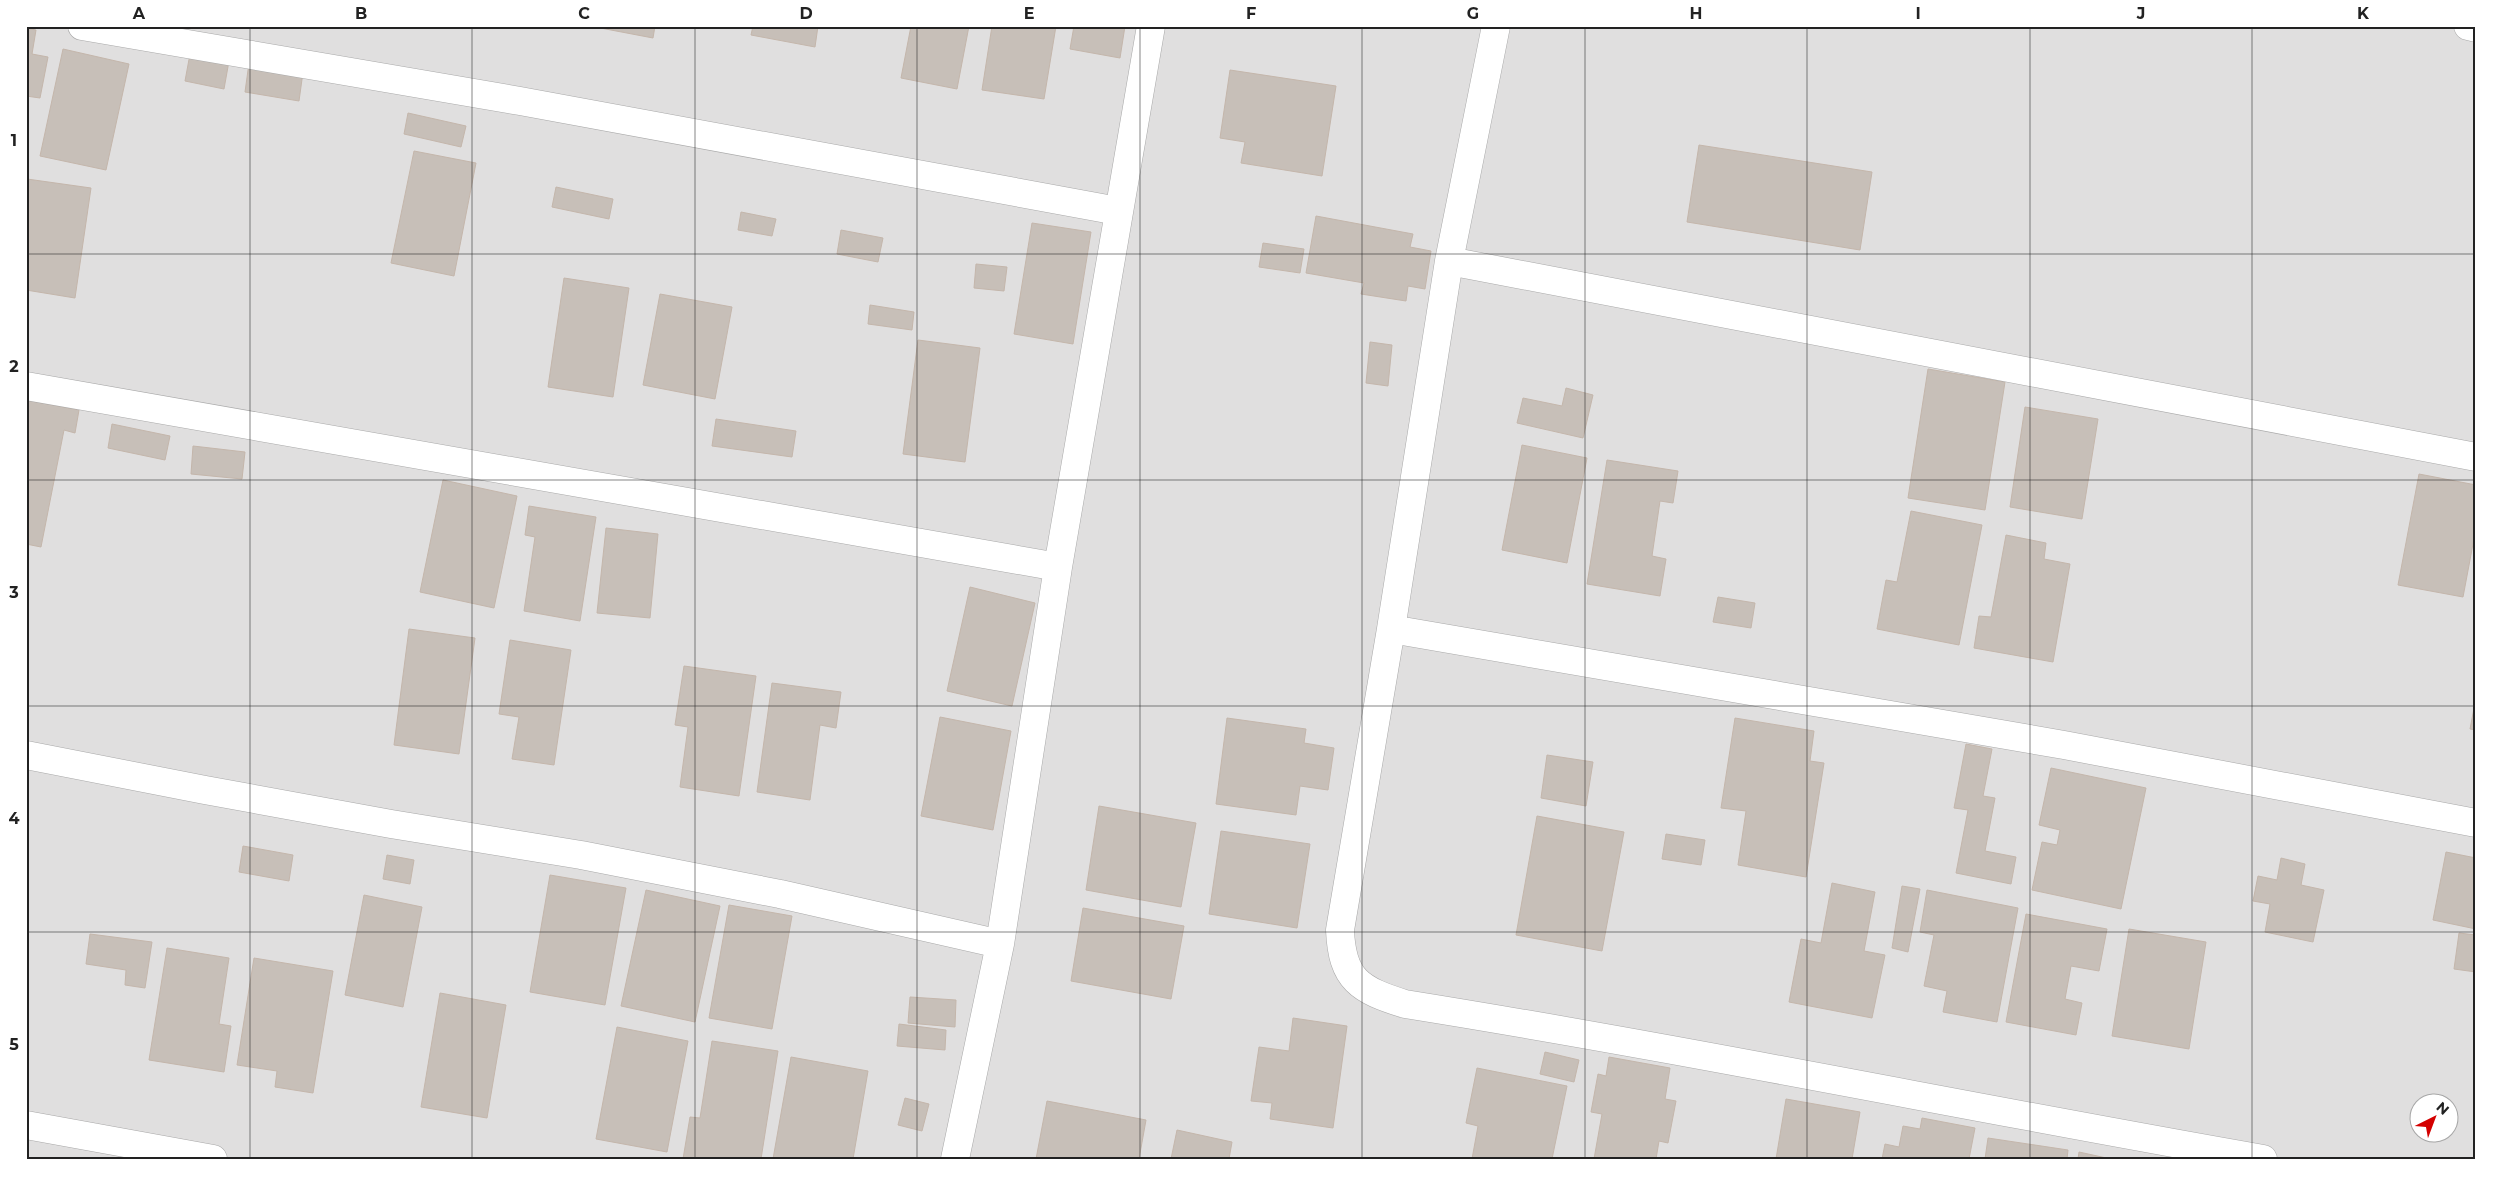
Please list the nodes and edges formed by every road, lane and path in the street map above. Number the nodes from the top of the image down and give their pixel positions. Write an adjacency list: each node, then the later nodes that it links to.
1 (82, 26): 6 (street)
2 (1152, 26): 6 (street)
3 (1496, 26): 7 (street)
4 (2468, 26): 5 (street)
5 (2476, 28)
6 (1118, 211): 10 (street)
7 (1449, 261): 9 (street); 11 (street)
8 (26, 386): 10 (street)
9 (2476, 457)
10 (1058, 567): 14 (street)
11 (1391, 629): 13 (street); 18 (street)
12 (26, 755): 14 (street)
13 (2476, 823)
14 (1000, 944): 17 (street)
15 (26, 1125): 16 (street)
16 (213, 1159)
17 (955, 1159)
18 (2263, 1159)

